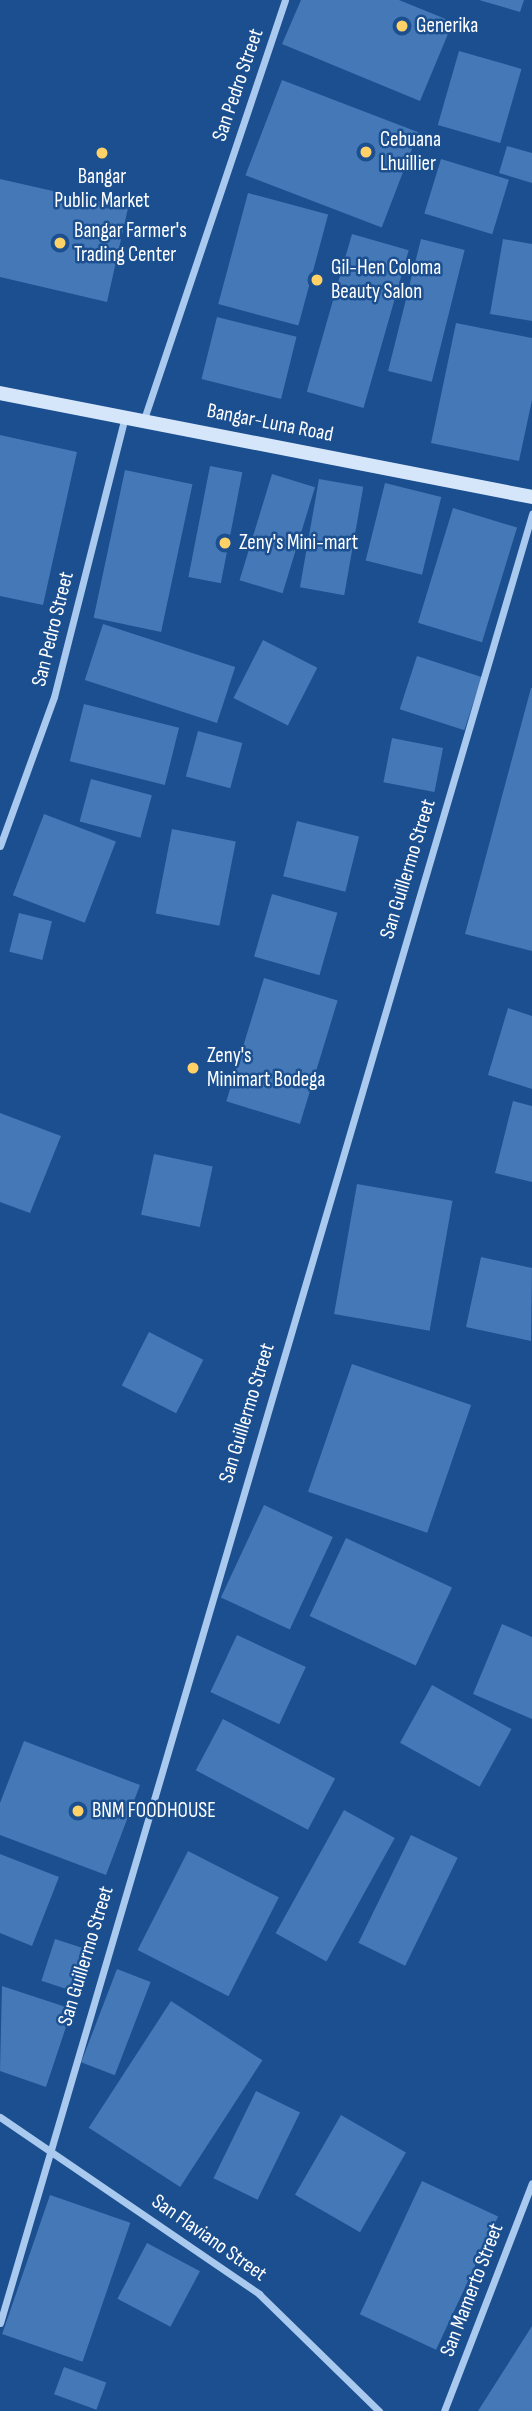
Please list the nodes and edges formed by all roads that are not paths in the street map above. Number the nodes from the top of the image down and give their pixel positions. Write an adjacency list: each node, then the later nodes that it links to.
1 (285, 0): 4 (street, San Pedro Street)
2 (0, 393): 3 (main road, Bangar-Luna Road)
3 (125, 416): 4 (main road, Bangar-Luna Road); 7 (street, San Pedro Street)
4 (144, 419): 5 (main road, Bangar-Luna Road)
5 (532, 498)
6 (532, 514): 9 (street, San Guillermo Street)
7 (0, 846)
8 (0, 2117): 9 (street, San Flaviano Street)
9 (48, 2145): 11 (street, San Guillermo Street); 12 (street, San Flaviano Street)
10 (532, 2182): 13 (street, San Mamerto Street)
11 (0, 2323)
12 (379, 2411)
13 (444, 2411)

